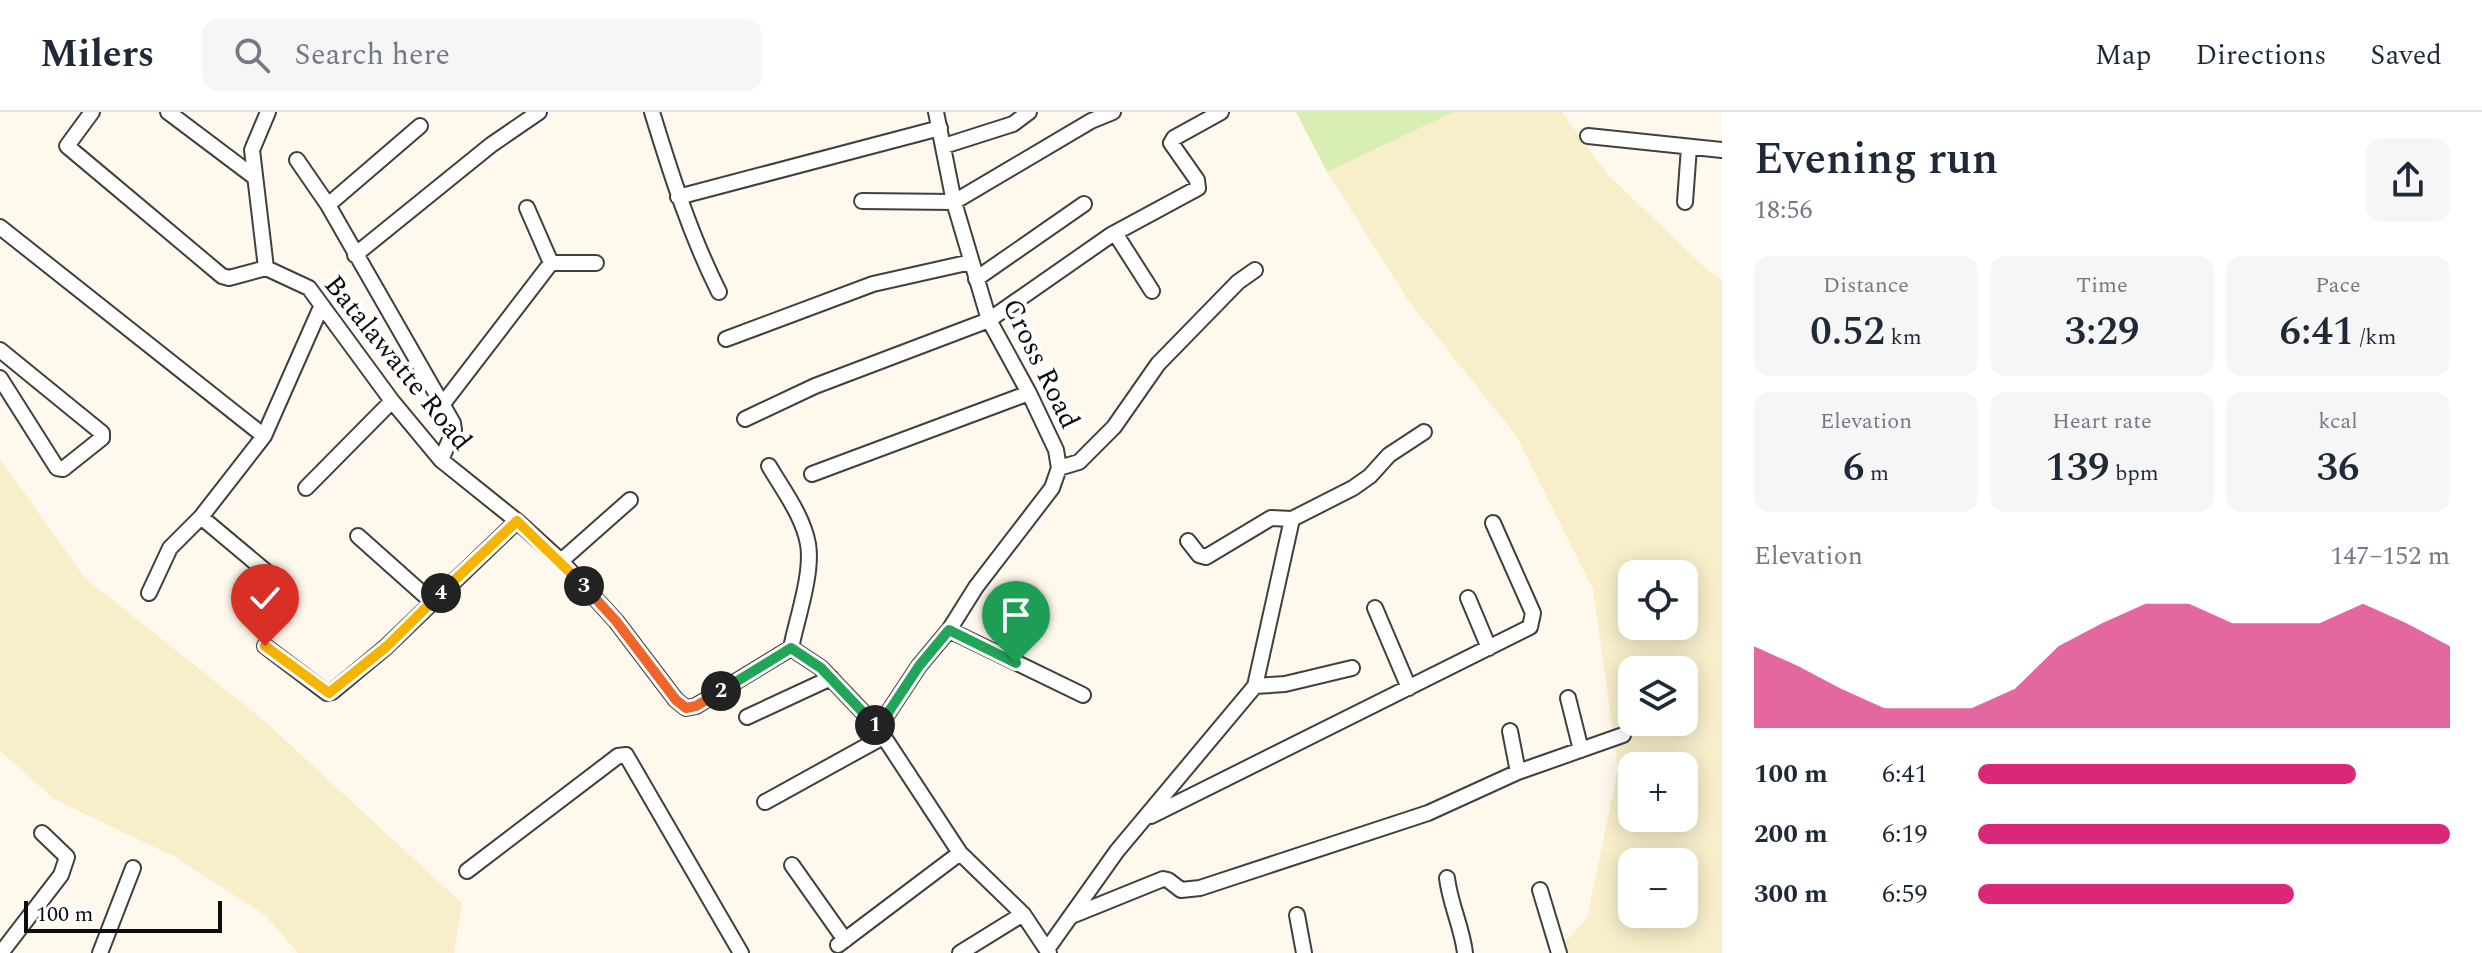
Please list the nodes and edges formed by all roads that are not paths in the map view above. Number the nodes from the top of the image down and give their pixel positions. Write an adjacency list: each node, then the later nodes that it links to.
1 (92, 112): 31 (street)
2 (168, 112): 17 (street)
3 (268, 112): 17 (street)
4 (539, 112): 27 (street)
5 (652, 112): 18 (street)
6 (936, 112): 11 (street, Cross Road)
7 (1029, 112): 13 (street)
8 (1113, 112): 20 (street)
9 (1221, 112): 26 (street)
10 (420, 126): 23 (street)
11 (940, 128): 13 (street, Cross Road); 18 (street)
12 (1588, 136): 14 (street)
13 (944, 146): 20 (street, Cross Road)
14 (1689, 147): 15 (street); 21 (street)
15 (1722, 150)
16 (297, 160): 23 (street)
17 (253, 176): 31 (street)
18 (678, 197): 35 (street)
19 (862, 201): 20 (street)
20 (954, 202): 28 (street, Cross Road)
21 (1685, 202)
22 (1084, 204): 33 (street)
23 (328, 205): 27 (street)
24 (527, 208): 29 (street)
25 (0, 227): 46 (street)
26 (1115, 233): 34 (street); 37 (street)
27 (355, 255): 43 (street)
28 (971, 262): 33 (street, Cross Road); 38 (street)
29 (551, 263): 30 (street); 43 (street)
30 (596, 263)
31 (266, 268): 36 (street, Batalawatte Road)
32 (1255, 270): 49 (street)
33 (976, 279): 37 (street, Cross Road)
34 (1152, 291)
35 (719, 292)
36 (321, 307): 42 (street, Batalawatte Road); 46 (street)
37 (989, 320): 41 (street, Cross Road); 44 (street)
38 (726, 339)
39 (0, 350): 40 (street)
40 (0, 378)
41 (1029, 393): 49 (street, Cross Road); 50 (street)
42 (392, 401): 47 (street, Batalawatte Road); 51 (street)
43 (442, 405): 47 (street)
44 (745, 419)
45 (1424, 432): 54 (street)
46 (264, 436): 53 (street)
47 (441, 460): 55 (street, Batalawatte Road)
48 (769, 466): 67 (street)
49 (1059, 468): 65 (street, Cross Road)
50 (812, 474)
51 (306, 488)
52 (630, 500): 59 (street)
53 (201, 517): 60 (street); 61 (street)
54 (1292, 519): 58 (street); 71 (street)
55 (517, 521): 59 (street, Batalawatte Road); 63 (street)
56 (1493, 523): 68 (street)
57 (358, 536): 63 (street)
58 (1188, 541)
59 (561, 561): 67 (street, Batalawatte Road)
60 (275, 579)
61 (149, 593)
62 (1468, 598): 68 (street)
63 (432, 602): 66 (street)
64 (1375, 608): 72 (street)
65 (949, 630): 73 (street); 77 (street, Cross Road)
66 (265, 646)
67 (791, 648): 70 (street)
68 (1489, 648): 72 (street)
69 (1352, 668): 71 (street)
70 (831, 678): 75 (street); 77 (street)
71 (1255, 686): 82 (street)
72 (1409, 688): 82 (street)
73 (1083, 695)
74 (1568, 698): 79 (street)
75 (747, 717)
76 (1510, 731): 80 (street)
77 (880, 732): 81 (street); 84 (street)
78 (1620, 736): 79 (street)
79 (1581, 750): 80 (street)
80 (1518, 772): 92 (street)
81 (765, 802)
82 (1143, 820): 92 (street)
83 (42, 833): 94 (street)
84 (960, 853): 85 (street); 90 (street)
85 (792, 865)
86 (133, 868): 95 (street)
87 (467, 871): 96 (street)
88 (1447, 878): 99 (street)
89 (1540, 890): 100 (street)
90 (1023, 914): 93 (street); 97 (street)
91 (1297, 915): 98 (street)
92 (1072, 916): 93 (street)
93 (1049, 950)
94 (1, 953)
95 (100, 953)
96 (741, 953)
97 (960, 953)
98 (1304, 953)
99 (1465, 953)
100 (1559, 953)

